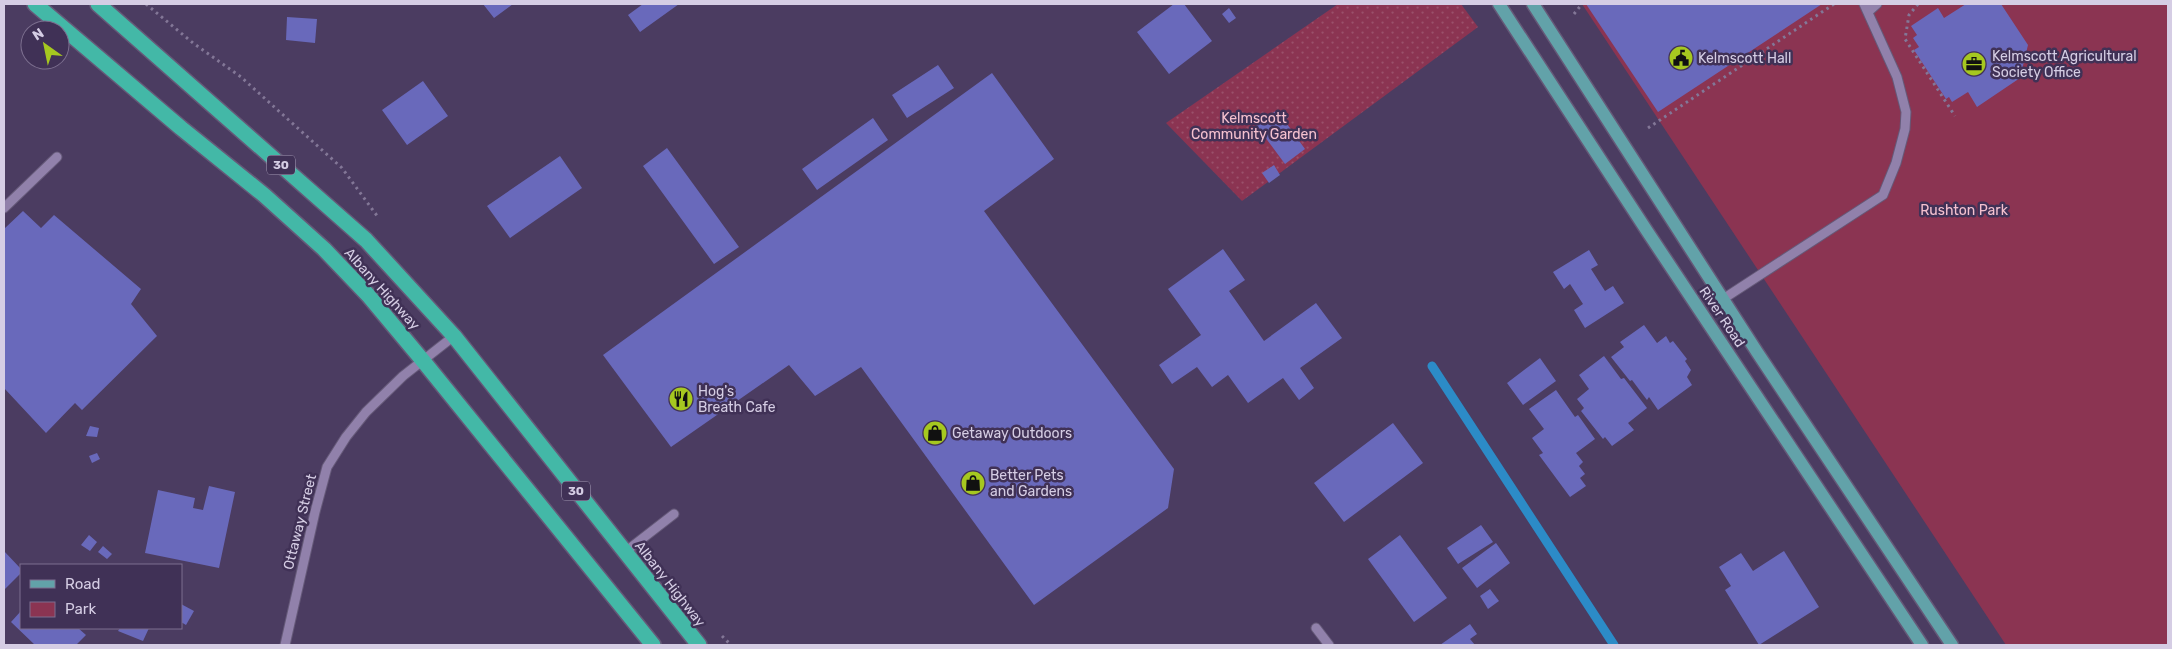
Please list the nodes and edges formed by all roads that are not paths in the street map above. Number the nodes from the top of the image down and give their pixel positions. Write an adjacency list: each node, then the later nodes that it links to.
1 (35, 4): 11 (highway, Albany Highway / 30)
2 (98, 4): 10 (highway, Albany Highway / 30)
3 (1500, 4): 19 (main road, River Road)
4 (1533, 4): 9 (main road, River Road)
5 (1877, 4): 6 (street)
6 (1866, 8): 9 (street)
7 (57, 157): 8 (street)
8 (4, 208)
9 (1723, 299): 20 (main road, River Road)
10 (454, 336): 11 (street, Ottaway Street); 13 (highway, Albany Highway / 30)
11 (424, 362): 15 (street, Ottaway Street); 16 (highway, Albany Highway / 30)
12 (674, 514): 13 (street)
13 (625, 552): 17 (highway, Albany Highway / 30)
14 (1316, 628): 18 (street)
15 (285, 645)
16 (654, 645)
17 (699, 645)
18 (1329, 645)
19 (1922, 645)
20 (1952, 645)

